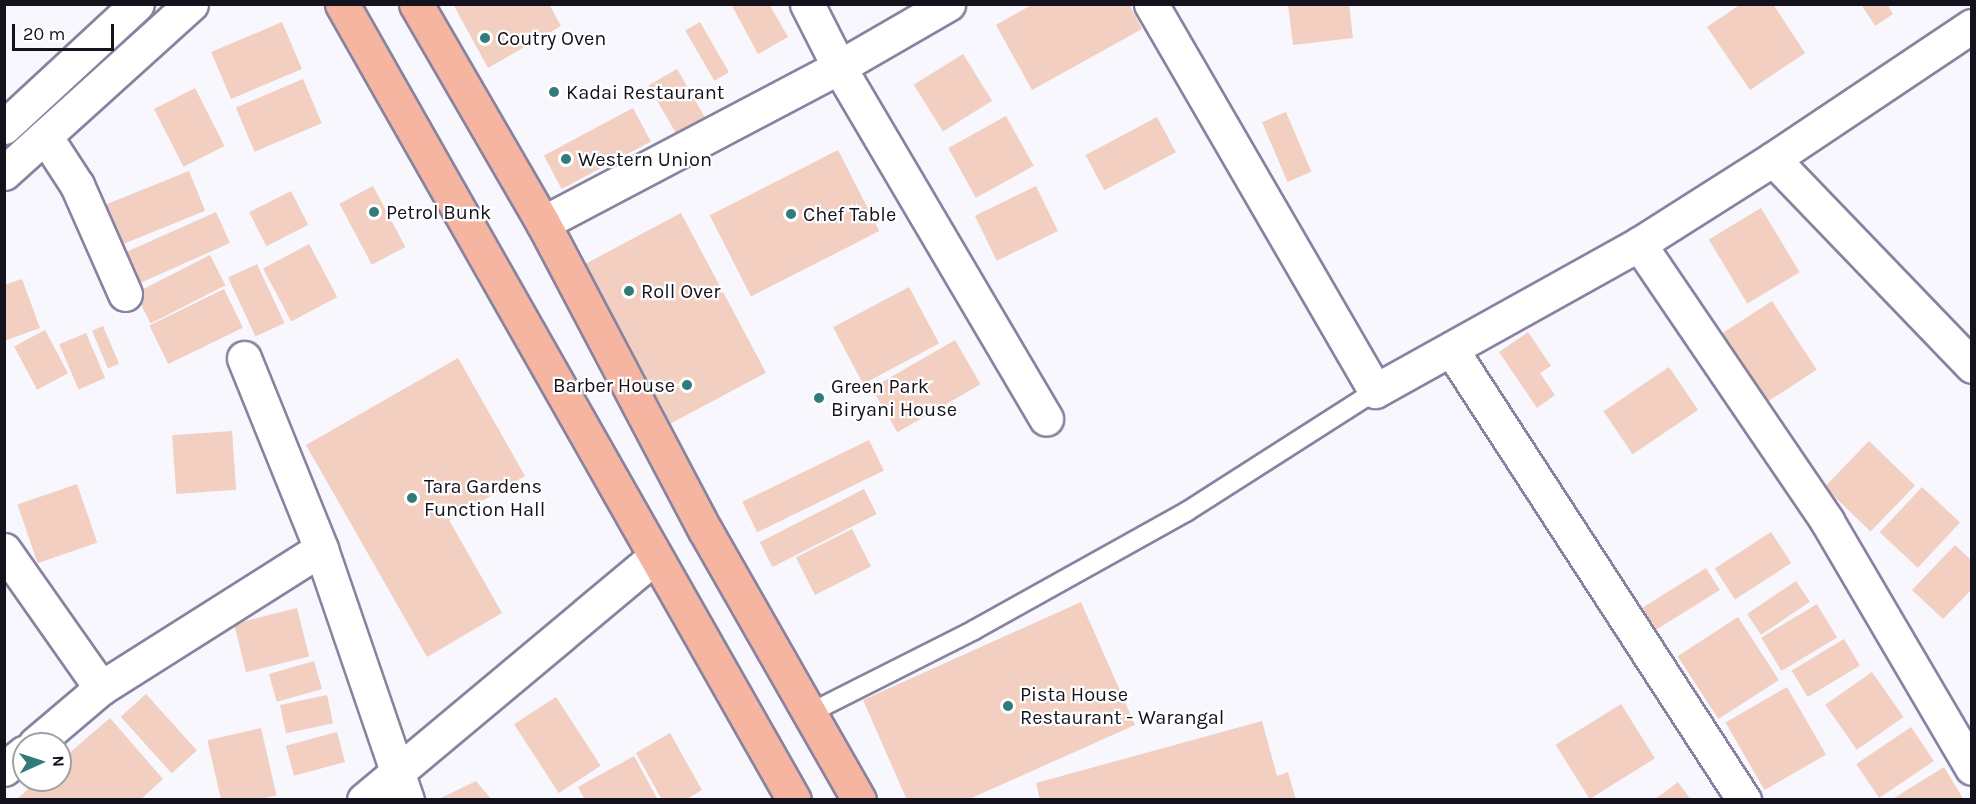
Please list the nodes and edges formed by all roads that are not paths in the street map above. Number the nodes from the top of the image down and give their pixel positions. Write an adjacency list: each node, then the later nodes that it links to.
1 (137, 4): 10 (street)
2 (191, 4): 11 (street)
3 (342, 4): 24 (main road)
4 (416, 4): 14 (main road)
5 (807, 4): 9 (street)
6 (948, 4): 9 (street)
7 (1151, 4): 20 (street)
8 (1971, 26): 12 (street)
9 (839, 67): 14 (street); 21 (street)
10 (4, 128)
11 (45, 136): 13 (street); 16 (street)
12 (1773, 159): 15 (street); 19 (street)
13 (4, 173)
14 (543, 223): 26 (main road)
15 (1639, 244): 17 (street); 28 (street)
16 (125, 294)
17 (1451, 349): 20 (street); 33 (street)
18 (244, 358): 22 (street)
19 (1971, 366)
20 (1375, 391): 26 (lane)
21 (1046, 419)
22 (321, 549): 25 (street); 29 (street)
23 (4, 550): 25 (street)
24 (655, 557): 29 (street); 31 (main road)
25 (101, 688): 27 (street)
26 (810, 713): 32 (main road)
27 (49, 732)
28 (1971, 768)
29 (402, 786): 30 (street)
30 (364, 800)
31 (794, 800)
32 (859, 800)
33 (1744, 800)

